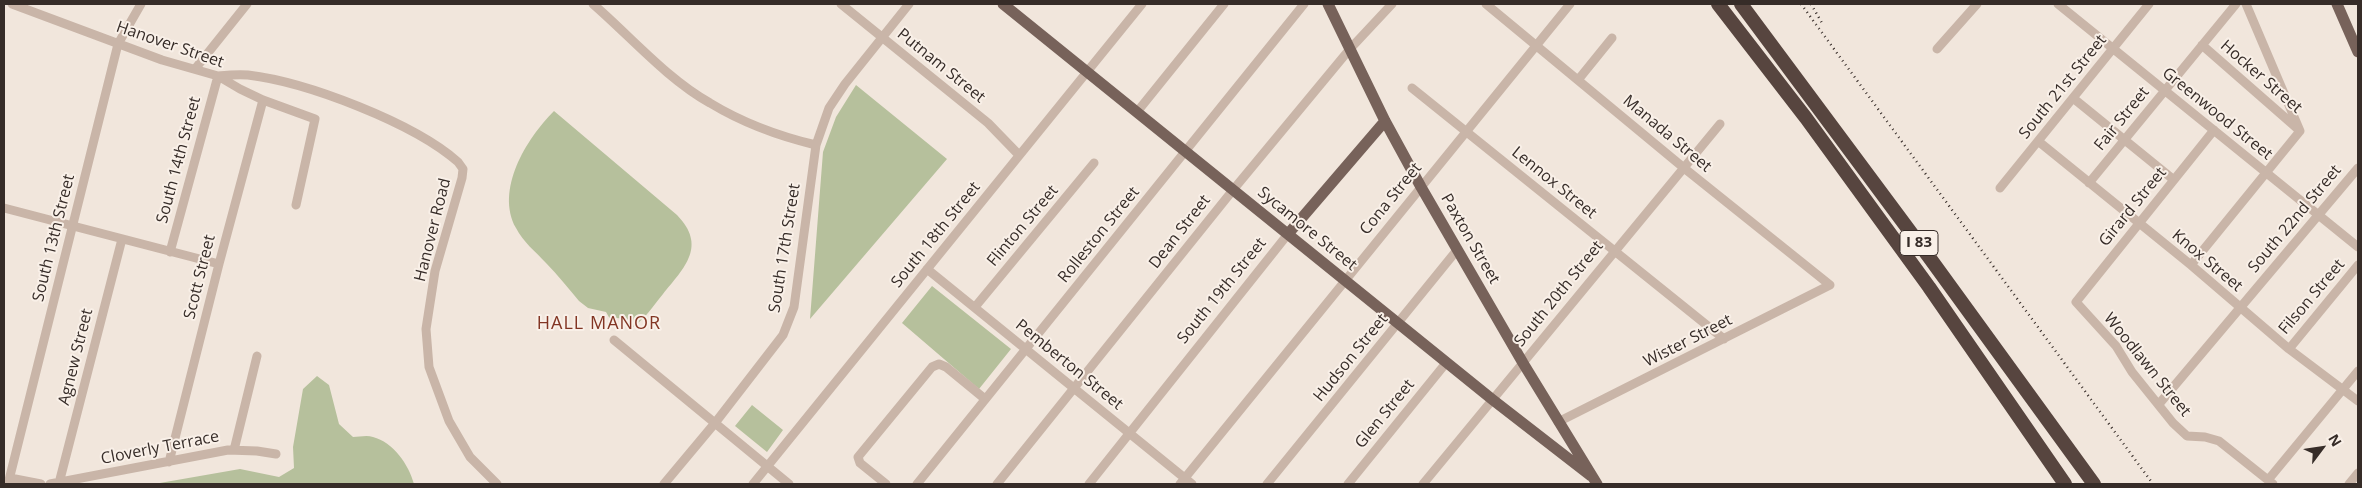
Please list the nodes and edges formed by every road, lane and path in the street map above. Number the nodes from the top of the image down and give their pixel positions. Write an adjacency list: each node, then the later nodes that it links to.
1 (12, 4): 25 (street, Hanover Street)
2 (141, 4): 25 (street, South 13th Street)
3 (247, 4): 32 (street)
4 (593, 4): 48 (street)
5 (841, 4): 23 (street, Putnam Street)
6 (909, 4): 23 (street, South 17th Street)
7 (1004, 4): 33 (main road, Sycamore Street)
8 (1142, 4): 33 (street, South 18th Street)
9 (1224, 4): 40 (street)
10 (1304, 4): 49 (street, Rolleston Street)
11 (1328, 4): 30 (main road, Paxton Street)
12 (1392, 4): 30 (street, Dean Street)
13 (1486, 4): 26 (street, Manada Street)
14 (1570, 4): 26 (street, Cona Street)
15 (1718, 4): 120 (highway, I 83)
16 (1740, 4): 121 (highway, I 83)
17 (1977, 4): 29 (street)
18 (2149, 4): 28 (street, South 21st Street)
19 (2236, 4): 27 (street, Fair Street)
20 (2246, 4): 45 (street)
21 (2336, 4): 31 (main road)
22 (2064, 6): 28 (street, Greenwood Street)
23 (882, 37): 48 (street, South 17th Street); 50 (street, Putnam Street)
24 (1612, 38): 35 (street)
25 (118, 44): 32 (street, Hanover Street); 64 (street, South 13th Street)
26 (1536, 44): 35 (street, Manada Street); 44 (street, Cona Street)
27 (2202, 45): 37 (street, Fair Street); 45 (street, Hocker Street)
28 (2113, 48): 37 (street, Greenwood Street); 38 (street, South 21st Street)
29 (1937, 49)
30 (1349, 50): 41 (main road, Paxton Street); 59 (street, Dean Street)
31 (2358, 52)
32 (195, 69): 34 (street, Hanover Street)
33 (1087, 72): 40 (main road, Sycamore Street); 50 (street, South 18th Street)
34 (218, 76): 39 (street, Hanover Street); 70 (street, South 14th Street); 109 (street, Hanover Road)
35 (1578, 80): 52 (street, Manada Street)
36 (1412, 88): 44 (street, Lennox Street)
37 (2164, 90): 43 (street, Greenwood Street); 46 (street, Fair Street)
38 (2073, 98): 46 (street); 47 (street, South 21st Street)
39 (263, 100): 60 (street, Hanover Street); 71 (street, Scott Street)
40 (1137, 112): 49 (main road, Sycamore Street)
41 (1385, 122): 57 (main road, Paxton Street); 65 (main road, South 19th Street)
42 (1720, 124): 52 (street, South 20th Street)
43 (2214, 130): 54 (street, Greenwood Street); 55 (street, Girard Street)
44 (1466, 131): 57 (street, Cona Street); 69 (street, Lennox Street)
45 (2300, 131): 54 (street)
46 (2125, 140): 55 (street); 56 (street, Fair Street)
47 (2038, 141): 56 (street, Knox Street); 58 (street, South 21st Street)
48 (816, 145): 96 (street, South 17th Street)
49 (1185, 151): 59 (main road, Sycamore Street); 83 (street, Rolleston Street)
50 (1019, 155): 74 (street, South 18th Street)
51 (1094, 163): 78 (street, Flinton Street)
52 (1684, 168): 69 (street, South 20th Street); 76 (street, Manada Street)
53 (2358, 168): 62 (street, South 22nd Street)
54 (2266, 172): 62 (street, Greenwood Street); 72 (street)
55 (2174, 180): 63 (street, Girard Street)
56 (2089, 182): 63 (street, Knox Street)
57 (1421, 187): 68 (main road, Paxton Street); 75 (street, Cona Street)
58 (2000, 188)
59 (1233, 190): 65 (main road, Sycamore Street); 89 (street, Dean Street)
60 (296, 205)
61 (4, 208): 64 (street)
62 (2319, 216): 67 (street, Greenwood Street); 79 (street, South 22nd Street)
63 (2139, 224): 72 (street, Knox Street); 77 (street, Girard Street)
64 (72, 226): 66 (street); 104 (street, South 13th Street)
65 (1288, 234): 75 (main road, Sycamore Street); 97 (street, South 19th Street)
66 (122, 239): 70 (street); 108 (street, Agnew Street)
67 (2358, 247)
68 (1457, 250): 80 (street, Hudson Street); 87 (main road, Paxton Street)
69 (1614, 251): 81 (street, Lennox Street); 87 (street, South 20th Street)
70 (170, 252): 71 (street)
71 (219, 264): 100 (street, Scott Street)
72 (2191, 265): 79 (street, Knox Street)
73 (2358, 265): 84 (street, Filson Street)
74 (927, 269): 78 (street, Pemberton Street); 101 (street, South 18th Street)
75 (1345, 280): 80 (main road, Sycamore Street); 105 (street, Cona Street)
76 (1830, 285): 81 (street, Wister Street)
77 (2076, 302): 94 (street, Woodlawn Street)
78 (975, 307): 83 (street, Pemberton Street)
79 (2240, 308): 84 (street, Knox Street); 94 (street, South 22nd Street)
80 (1398, 323): 86 (main road, Sycamore Street); 117 (street, Hudson Street)
81 (1724, 339): 95 (street, Wister Street)
82 (614, 340): 96 (street)
83 (1026, 349): 89 (street, Pemberton Street); 91 (street, Rolleston Street)
84 (2289, 349): 90 (street, Knox Street)
85 (257, 356): 98 (street)
86 (1446, 362): 92 (main road, Sycamore Street); 118 (street, Glen Street)
87 (1523, 363): 92 (street, South 20th Street); 95 (main road, Paxton Street)
88 (2358, 371): 90 (street)
89 (1075, 389): 97 (street, Pemberton Street); 115 (street, Dean Street)
90 (2343, 389): 93 (street, Knox Street); 106 (street)
91 (985, 399): 113 (street); 114 (street, Rolleston Street)
92 (1493, 400): 103 (main road, Sycamore Street); 119 (street, South 20th Street)
93 (2358, 401)
94 (2159, 404): 106 (street, Woodlawn Street)
95 (1558, 422): 103 (main road, Paxton Street)
96 (715, 424): 101 (street); 110 (street, South 17th Street)
97 (1129, 433): 105 (street, Pemberton Street); 116 (street, South 19th Street)
98 (234, 450): 99 (street, Cloverly Terrace); 100 (street, Cloverly Terrace)
99 (276, 454)
100 (169, 462): 108 (street, Cloverly Terrace)
101 (767, 466): 111 (street, South 18th Street); 112 (street)
102 (2358, 473): 122 (street)
103 (1594, 480)
104 (9, 481): 107 (street)
105 (1186, 482)
106 (2271, 482)
107 (41, 484)
108 (55, 484)
109 (497, 484)
110 (664, 484)
111 (753, 484)
112 (789, 484)
113 (886, 484)
114 (917, 484)
115 (998, 484)
116 (1089, 484)
117 (1267, 484)
118 (1348, 484)
119 (1423, 484)
120 (2065, 484)
121 (2094, 484)
122 (2349, 484)

